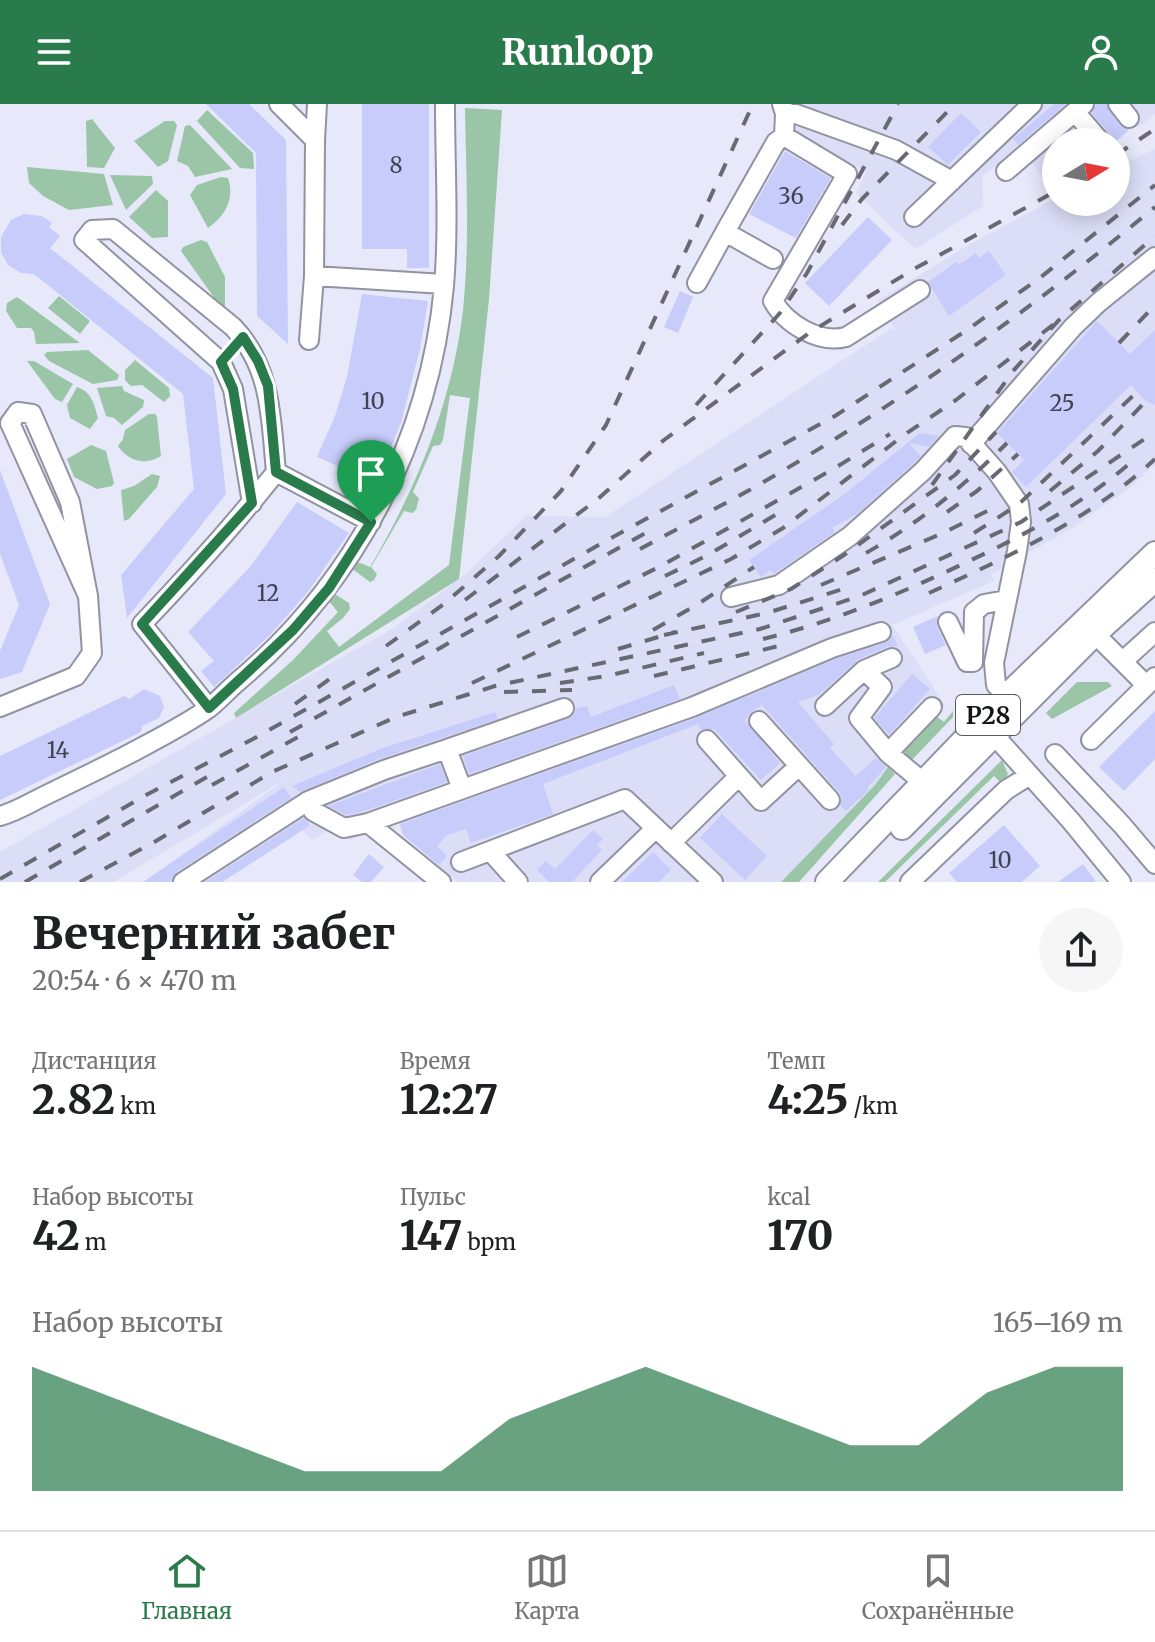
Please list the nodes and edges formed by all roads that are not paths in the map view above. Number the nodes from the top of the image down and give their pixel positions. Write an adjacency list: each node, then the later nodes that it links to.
1 (279, 104): 11 (street)
2 (317, 104): 11 (street)
3 (429, 104): 4 (street)
4 (445, 104): 21 (street)
5 (1032, 104): 14 (street)
6 (1080, 108): 8 (street); 9 (street)
7 (784, 109): 10 (street); 14 (street)
8 (1063, 128)
9 (1092, 128)
10 (784, 136): 16 (street); 22 (street)
11 (315, 140): 19 (street)
12 (1042, 149): 13 (street)
13 (1006, 171)
14 (952, 181): 15 (street)
15 (914, 217)
16 (725, 232): 18 (street); 20 (street)
17 (1155, 257): 26 (street)
18 (773, 259)
19 (314, 276): 21 (street); 24 (street)
20 (697, 283)
21 (444, 284): 29 (street)
22 (920, 290)
23 (243, 337): 25 (street); 25 (street); 27 (street)
24 (309, 340)
25 (221, 362): 28 (street)
26 (971, 444): 33 (street); 34 (street)
27 (276, 472): 28 (street); 29 (street)
28 (252, 503): 48 (street)
29 (371, 522): 48 (street)
30 (1155, 553): 44 (main road, Р28)
31 (1155, 580): 38 (main road, Р28)
32 (88, 596): 32 (street); 46 (street)
33 (731, 597)
34 (1006, 600): 41 (street); 44 (street)
35 (948, 622): 41 (street)
36 (881, 632): 61 (street)
37 (1155, 632): 40 (street)
38 (1095, 634): 40 (street); 51 (main road, Р28)
39 (892, 658): 42 (street)
40 (1123, 661): 43 (street)
41 (973, 662): 44 (street)
42 (864, 670): 45 (street); 55 (street)
43 (1151, 681): 53 (street)
44 (1001, 690): 60 (main road, Р28)
45 (825, 706)
46 (0, 707)
47 (932, 707): 55 (street)
48 (209, 708): 64 (street)
49 (564, 708): 54 (street)
50 (759, 721): 57 (street)
51 (994, 735): 58 (street); 80 (main road, Р28)
52 (707, 740): 59 (street)
53 (1091, 740)
54 (447, 749): 61 (street); 63 (street)
55 (888, 753): 60 (street)
56 (1055, 754): 70 (street)
57 (799, 766): 59 (street); 62 (street)
58 (1030, 775): 72 (street); 81 (street)
59 (739, 776): 67 (street)
60 (924, 783): 79 (main road, Р28)
61 (462, 789): 65 (street)
62 (830, 800)
63 (308, 801): 65 (street); 73 (street)
64 (0, 816)
65 (368, 823): 74 (street)
66 (656, 828): 67 (street); 68 (street); 76 (street)
67 (671, 843): 71 (street)
68 (491, 852): 69 (street); 75 (street)
69 (461, 862)
70 (1155, 864)
71 (698, 868): 77 (street); 78 (street)
72 (916, 880)
73 (183, 882)
74 (441, 882)
75 (518, 882)
76 (600, 882)
77 (684, 882)
78 (713, 882)
79 (827, 882)
80 (847, 882)
81 (1121, 882)

